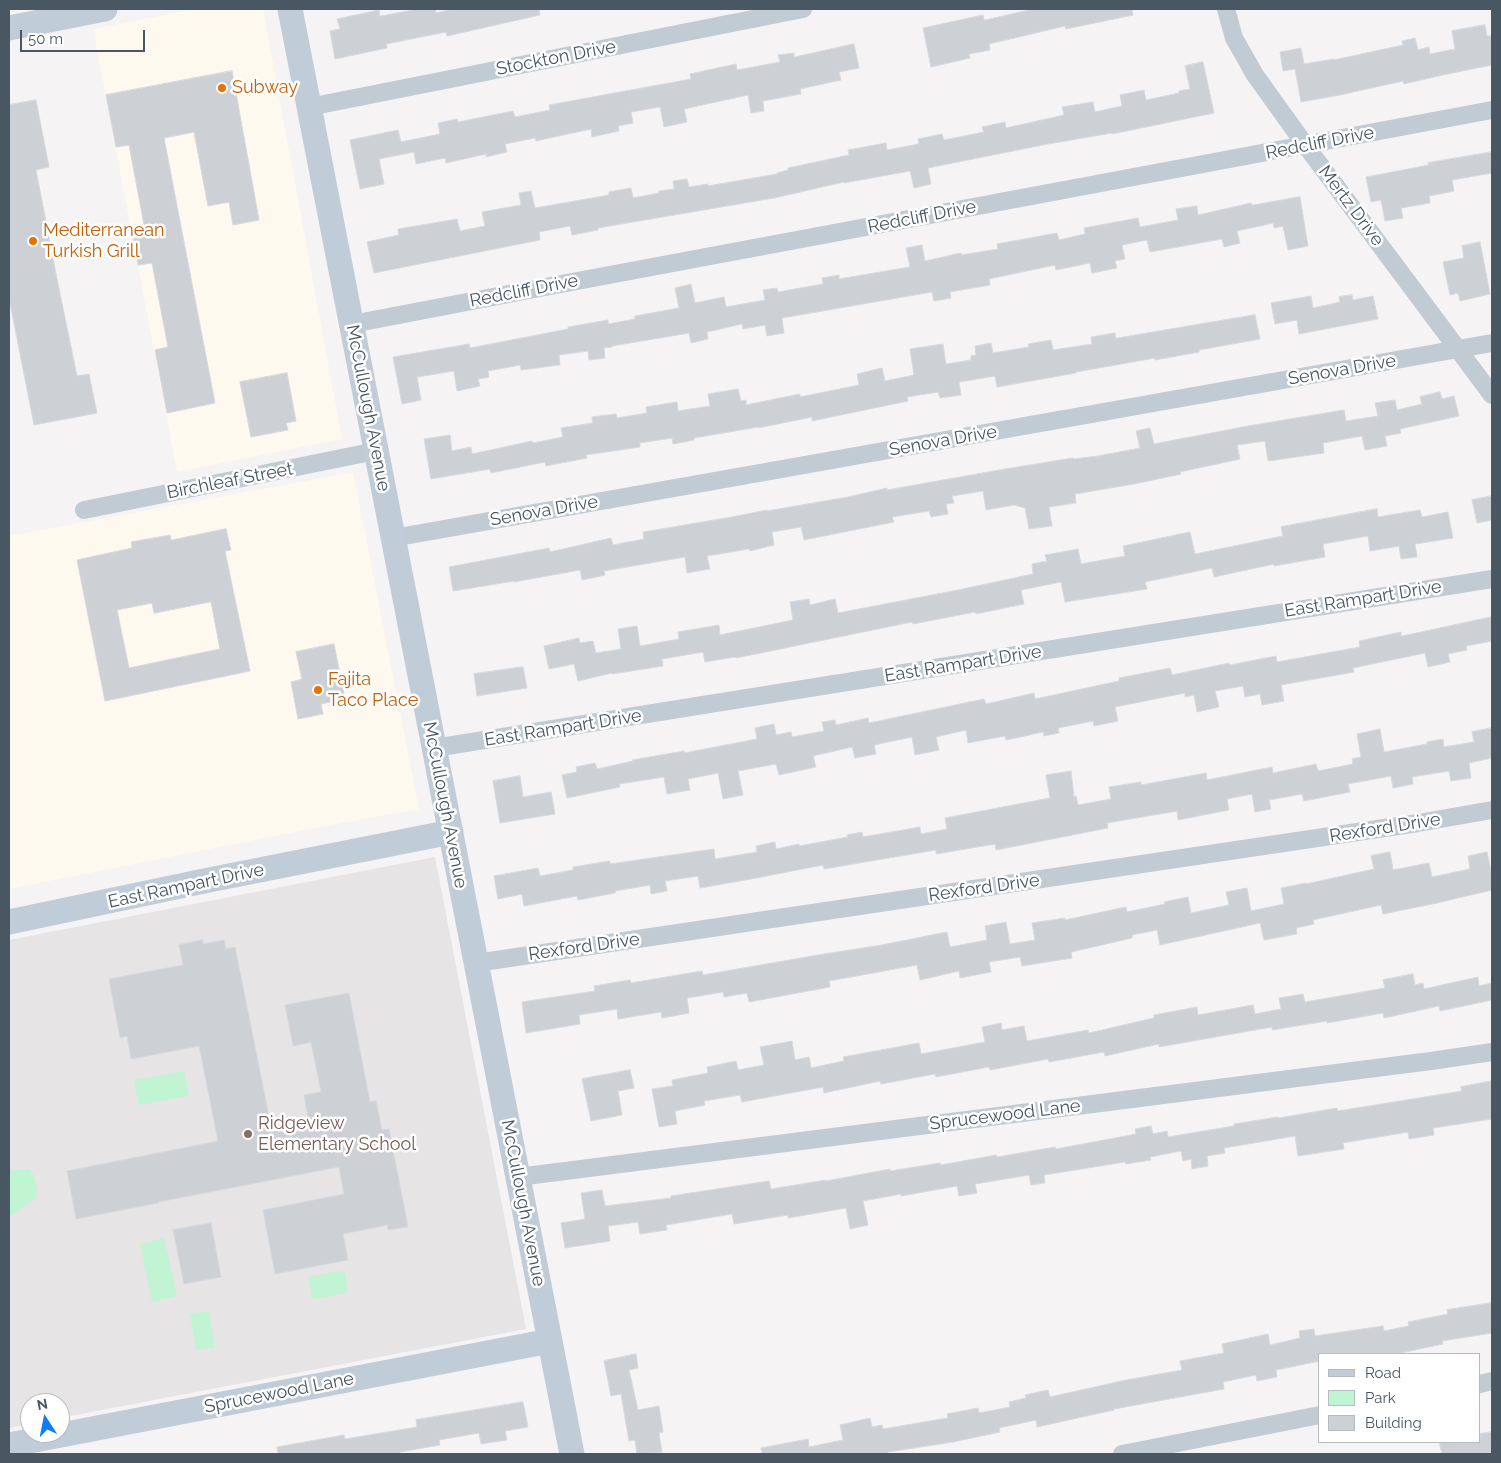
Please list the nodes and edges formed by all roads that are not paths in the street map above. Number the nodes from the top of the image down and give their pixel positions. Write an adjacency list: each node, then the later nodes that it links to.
1 (105, 9): 5 (main road)
2 (290, 9): 6 (main road, McCullough Avenue)
3 (804, 9): 6 (street, Stockton Drive)
4 (1226, 9): 8 (street, Mertz Drive)
5 (9, 28)
6 (309, 107): 9 (main road, McCullough Avenue)
7 (1492, 110): 8 (street, Redcliff Drive)
8 (1306, 146): 9 (street, Redcliff Drive); 11 (street, Mertz Drive)
9 (352, 324): 13 (main road, McCullough Avenue)
10 (1492, 343): 11 (street, Senova Drive)
11 (1459, 349): 12 (street, Mertz Drive); 15 (street, Senova Drive)
12 (1492, 395)
13 (376, 451): 14 (street, Birchleaf Street); 15 (main road, McCullough Avenue)
14 (84, 510)
15 (393, 538): 17 (main road, McCullough Avenue)
16 (1492, 579): 17 (street, East Rampart Drive)
17 (434, 748): 19 (main road, McCullough Avenue)
18 (1492, 810): 21 (street, Rexford Drive)
19 (451, 832): 20 (main road, East Rampart Drive); 21 (main road, McCullough Avenue)
20 (9, 922)
21 (476, 963): 23 (main road, McCullough Avenue)
22 (1492, 1052): 23 (street, Sprucewood Lane)
23 (518, 1176): 24 (main road, McCullough Avenue)
24 (550, 1341): 26 (main road, Sprucewood Lane); 27 (main road, McCullough Avenue)
25 (1318, 1415): 28 (street)
26 (9, 1444)
27 (572, 1454)
28 (1122, 1454)

